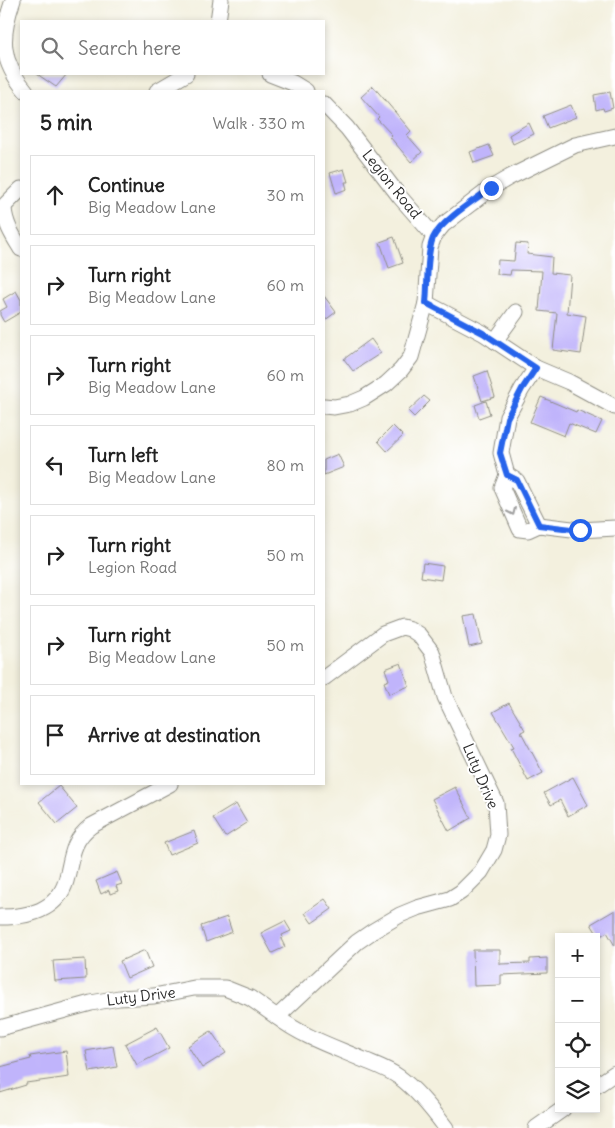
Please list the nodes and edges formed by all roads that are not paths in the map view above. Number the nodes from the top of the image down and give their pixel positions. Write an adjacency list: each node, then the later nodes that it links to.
1 (13, 0): 6 (street)
2 (221, 0): 3 (street)
3 (218, 20)
4 (184, 75): 7 (street)
5 (273, 75): 8 (street)
6 (25, 90)
7 (158, 90)
8 (304, 90)
9 (325, 105): 13 (street, Legion Road)
10 (615, 136): 13 (street)
11 (20, 190): 12 (street)
12 (2, 209): 14 (street)
13 (434, 236): 15 (street)
14 (20, 247)
15 (426, 303): 17 (street); 19 (street)
16 (516, 312): 17 (street)
17 (495, 341): 18 (street)
18 (536, 368): 20 (street); 21 (street)
19 (325, 406)
20 (615, 407)
21 (615, 528)
22 (325, 677): 25 (street, Luty Drive)
23 (168, 785): 24 (street)
24 (0, 917)
25 (277, 1017): 26 (street, Luty Drive); 30 (street, Luty Drive)
26 (0, 1028)
27 (615, 1073): 28 (street)
28 (600, 1083)
29 (557, 1113): 31 (street)
30 (446, 1128)
31 (536, 1128)

